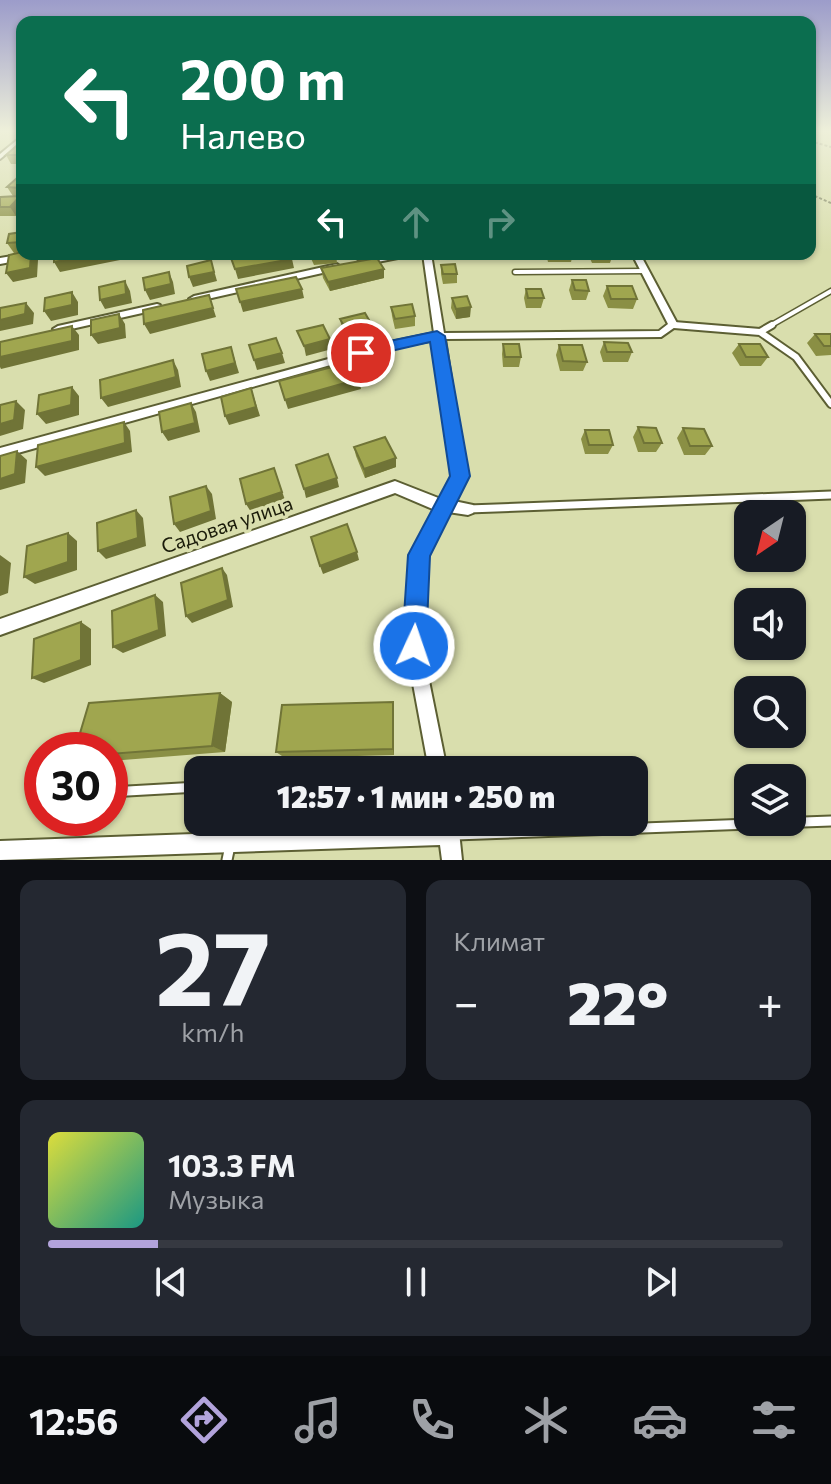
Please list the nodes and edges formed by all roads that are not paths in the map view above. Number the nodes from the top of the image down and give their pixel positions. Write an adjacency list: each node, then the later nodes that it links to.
1 (375, 260): 7 (street)
2 (428, 260): 12 (street)
3 (640, 260): 4 (street)
4 (646, 271): 5 (lane); 9 (street)
5 (515, 272)
6 (831, 291): 11 (lane)
7 (186, 301)
8 (170, 304): 10 (street)
9 (673, 325): 11 (lane); 12 (street)
10 (46, 332)
11 (760, 332): 13 (lane)
12 (437, 336): 14 (street); 16 (street)
13 (831, 404)
14 (0, 453)
15 (831, 495): 17 (lane)
16 (446, 505): 17 (street, Садовая улица); 18 (street, Садовая улица); 19 (street)
17 (468, 509)
18 (0, 627)
19 (435, 756)
20 (184, 788): 21 (lane)
21 (128, 791)
22 (831, 821): 23 (lane)
23 (648, 824)
24 (375, 836): 27 (street)
25 (450, 836): 28 (street)
26 (0, 851): 27 (street)
27 (228, 852)
28 (452, 860)

